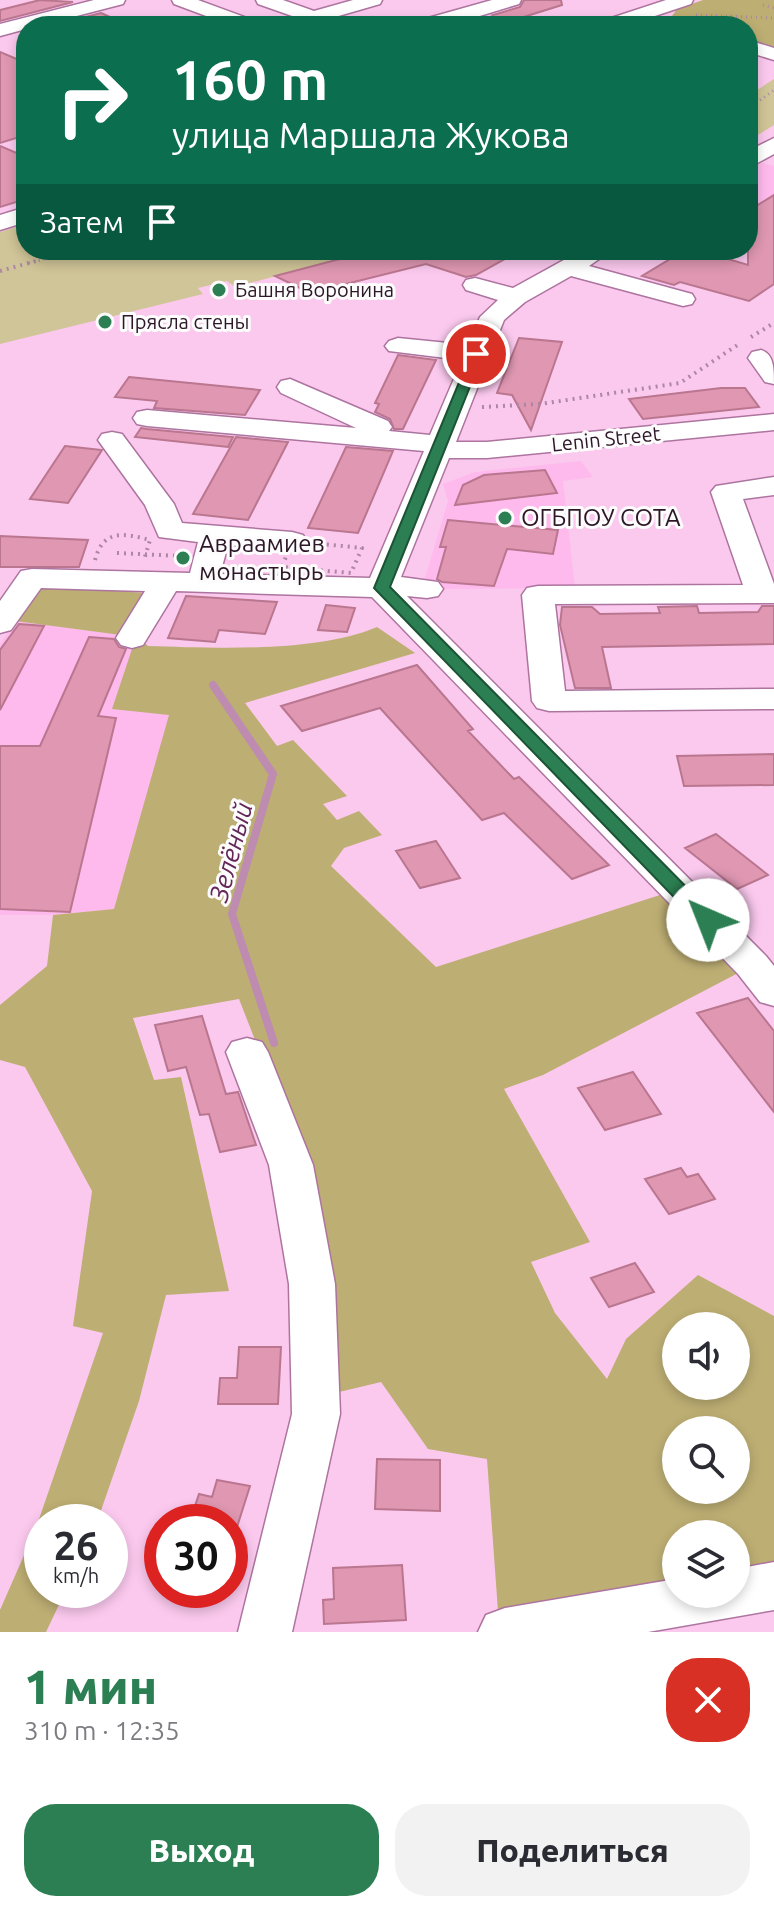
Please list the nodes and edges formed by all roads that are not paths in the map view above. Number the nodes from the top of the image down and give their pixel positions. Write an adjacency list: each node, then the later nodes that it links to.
1 (116, 0): 9 (street)
2 (181, 0): 10 (street)
3 (265, 0): 11 (street)
4 (295, 0): 11 (street)
5 (373, 0): 11 (street)
6 (512, 0): 12 (street)
7 (681, 14): 8 (street); 8 (street)
8 (639, 15): 13 (street)
9 (54, 16)
10 (224, 16)
11 (330, 16)
12 (456, 16)
13 (636, 16)
14 (583, 260): 15 (street)
15 (569, 268): 17 (street); 18 (street)
16 (475, 285): 17 (street)
17 (516, 297): 20 (street)
18 (683, 299)
19 (398, 346): 20 (street)
20 (476, 354): 25 (street)
21 (290, 387): 25 (street)
22 (147, 418): 25 (street)
23 (774, 422): 25 (street, Lenin Street)
24 (112, 440): 27 (street)
25 (440, 443): 33 (street)
26 (774, 486): 35 (street)
27 (215, 535): 28 (street); 32 (street)
28 (292, 541)
29 (0, 577): 30 (street)
30 (32, 578): 31 (street); 36 (street)
31 (163, 581): 32 (street); 37 (street)
32 (203, 582): 33 (street)
33 (383, 586): 34 (street); 39 (street)
34 (427, 589)
35 (768, 594): 38 (street)
36 (0, 623)
37 (132, 638)
38 (774, 699)
39 (767, 972)
40 (247, 1052): 44 (street)
41 (774, 1586): 42 (street)
42 (750, 1591)
43 (662, 1606): 45 (street)
44 (265, 1632)
45 (505, 1632)

